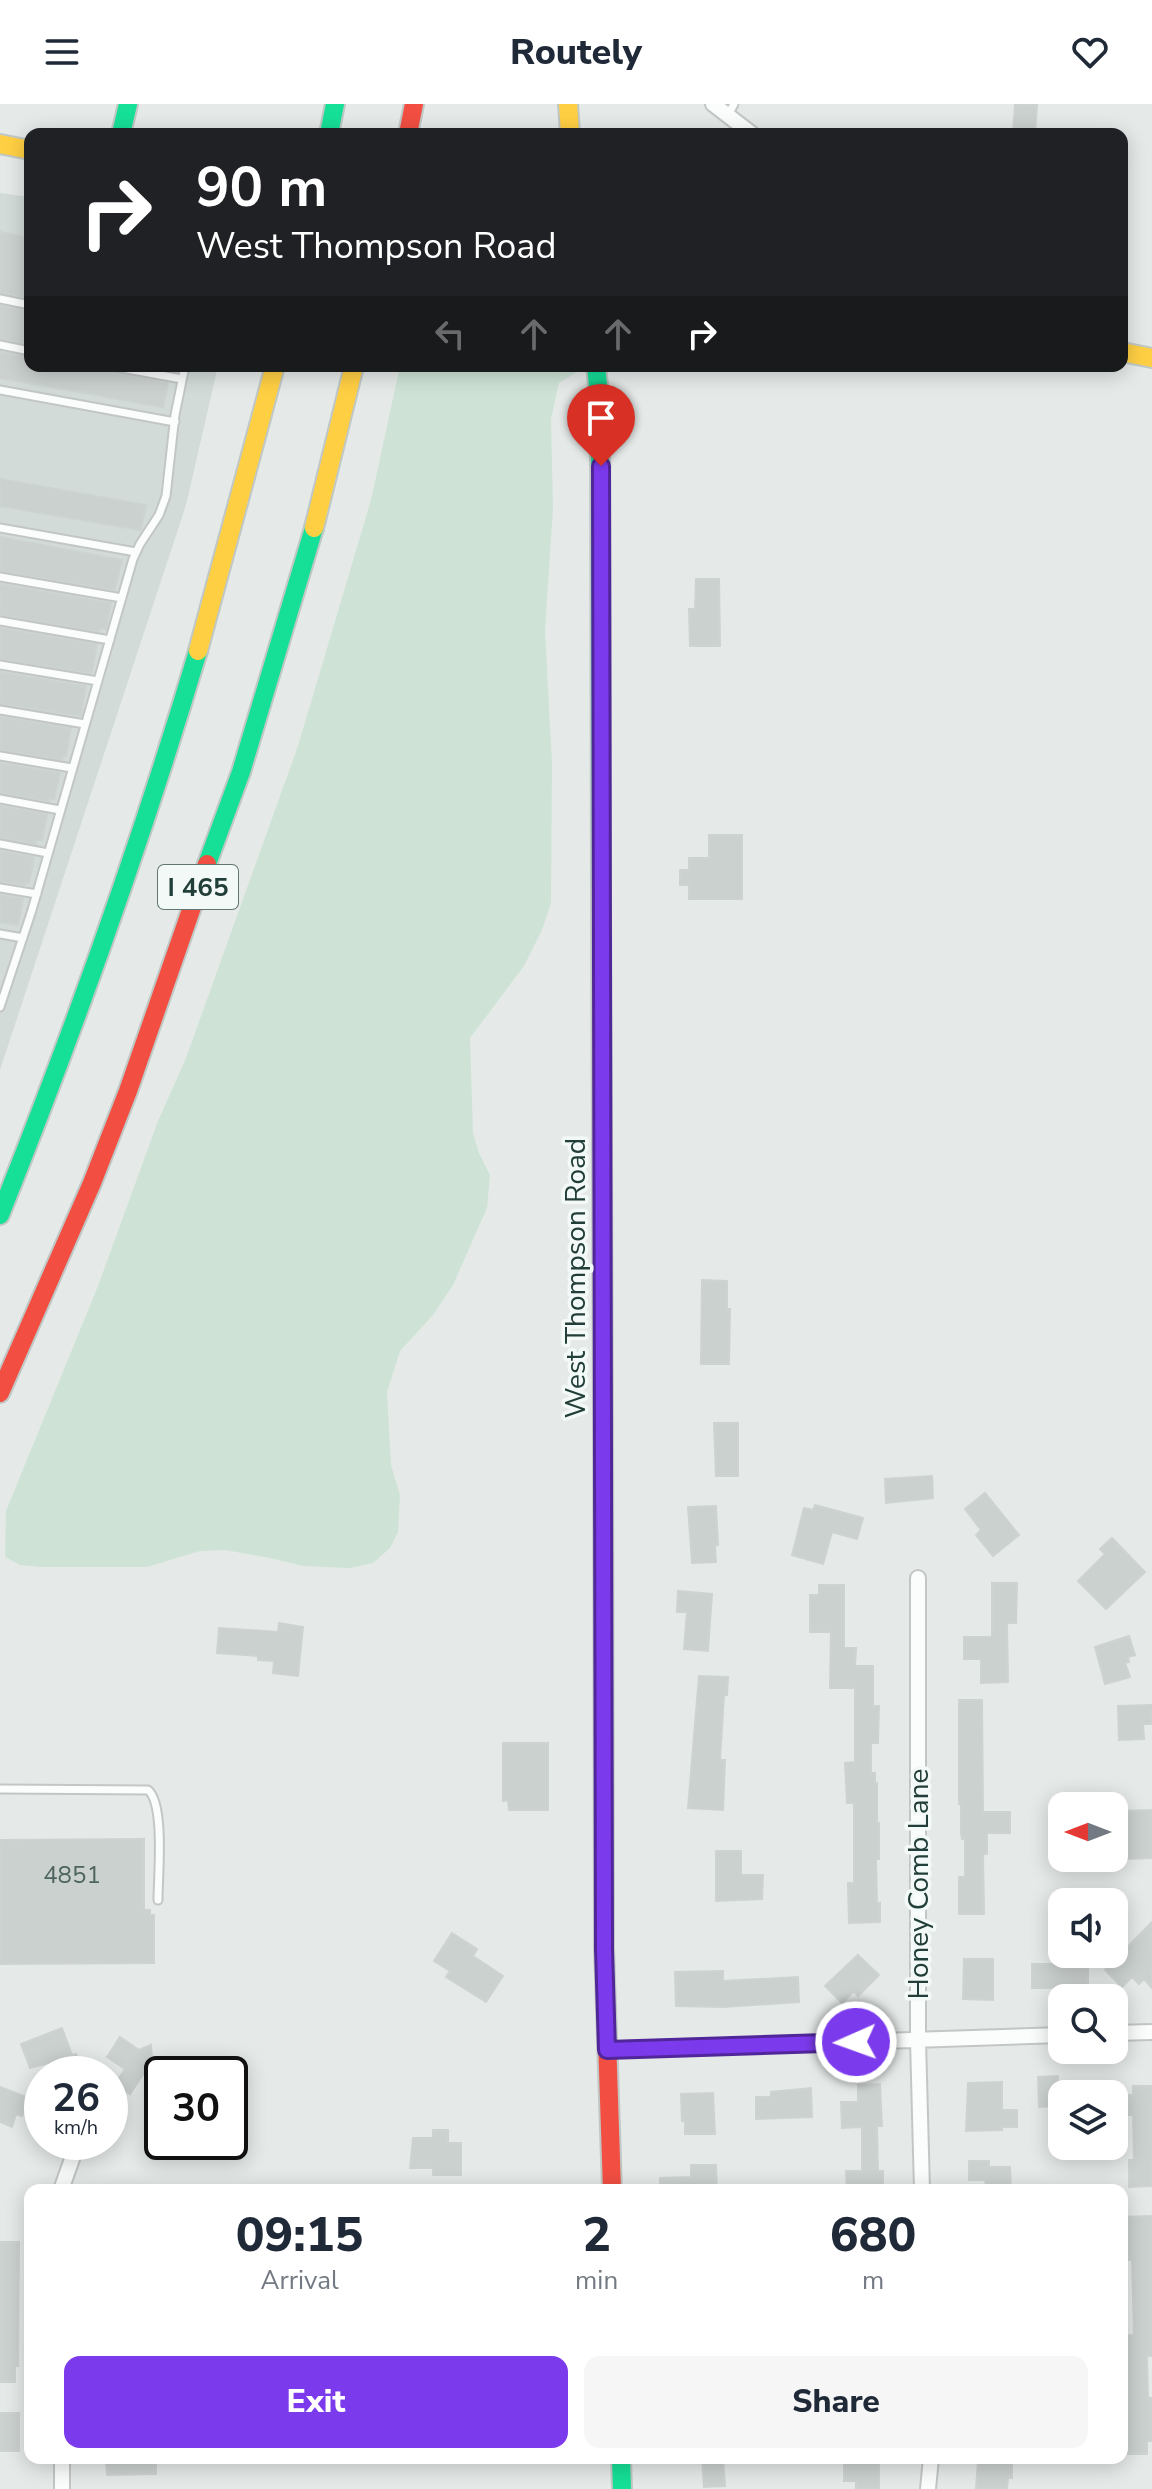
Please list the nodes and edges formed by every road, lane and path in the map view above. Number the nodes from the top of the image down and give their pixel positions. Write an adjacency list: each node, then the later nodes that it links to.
1 (128, 104): 7 (main road)
2 (335, 104): 8 (main road)
3 (414, 104): 9 (main road)
4 (568, 104): 10 (main road)
5 (713, 104): 6 (street)
6 (731, 110): 11 (street)
7 (122, 128)
8 (330, 128)
9 (409, 128)
10 (570, 128)
11 (747, 128)
12 (0, 144): 13 (main road)
13 (24, 149)
14 (0, 299): 15 (lane)
15 (24, 304)
16 (0, 345): 17 (lane)
17 (24, 350)
18 (1128, 353): 19 (main road)
19 (1152, 358)
20 (144, 372): 25 (lane)
21 (184, 372): 25 (lane)
22 (273, 372): 51 (main road, I 465)
23 (352, 372): 52 (main road, I 465)
24 (597, 372): 60 (main road, West Thompson Road)
25 (182, 379): 27 (lane)
26 (0, 390): 27 (lane)
27 (175, 422): 29 (lane)
28 (0, 528): 29 (lane)
29 (136, 552): 31 (lane)
30 (0, 577): 31 (lane)
31 (122, 598): 33 (lane)
32 (0, 621): 33 (lane)
33 (110, 640): 35 (lane)
34 (0, 665): 35 (lane)
35 (98, 681): 37 (lane)
36 (0, 710): 37 (lane)
37 (85, 724): 39 (lane)
38 (0, 756): 39 (lane)
39 (72, 768): 41 (lane)
40 (0, 799): 41 (lane)
41 (60, 810): 43 (lane)
42 (0, 844): 43 (lane)
43 (48, 853): 45 (lane)
44 (0, 888): 45 (lane)
45 (37, 894): 47 (lane)
46 (0, 934): 47 (lane)
47 (23, 938): 49 (lane)
48 (0, 975): 49 (lane)
49 (10, 977): 50 (lane)
50 (0, 1007)
51 (0, 1215)
52 (0, 1393)
53 (918, 1578): 59 (street, Honey Comb Lane)
54 (0, 1789): 55 (lane)
55 (158, 1900)
56 (1152, 2032): 57 (street)
57 (1128, 2033)
58 (1048, 2035): 59 (street)
59 (918, 2040): 60 (street); 64 (street, Honey Comb Lane)
60 (607, 2050): 63 (main road, West Thompson Road)
61 (72, 2160): 62 (street)
62 (63, 2184)
63 (612, 2184)
64 (922, 2184)
65 (62, 2464): 68 (street)
66 (621, 2464): 69 (main road)
67 (930, 2464): 70 (street)
68 (62, 2489)
69 (622, 2489)
70 (928, 2489)

